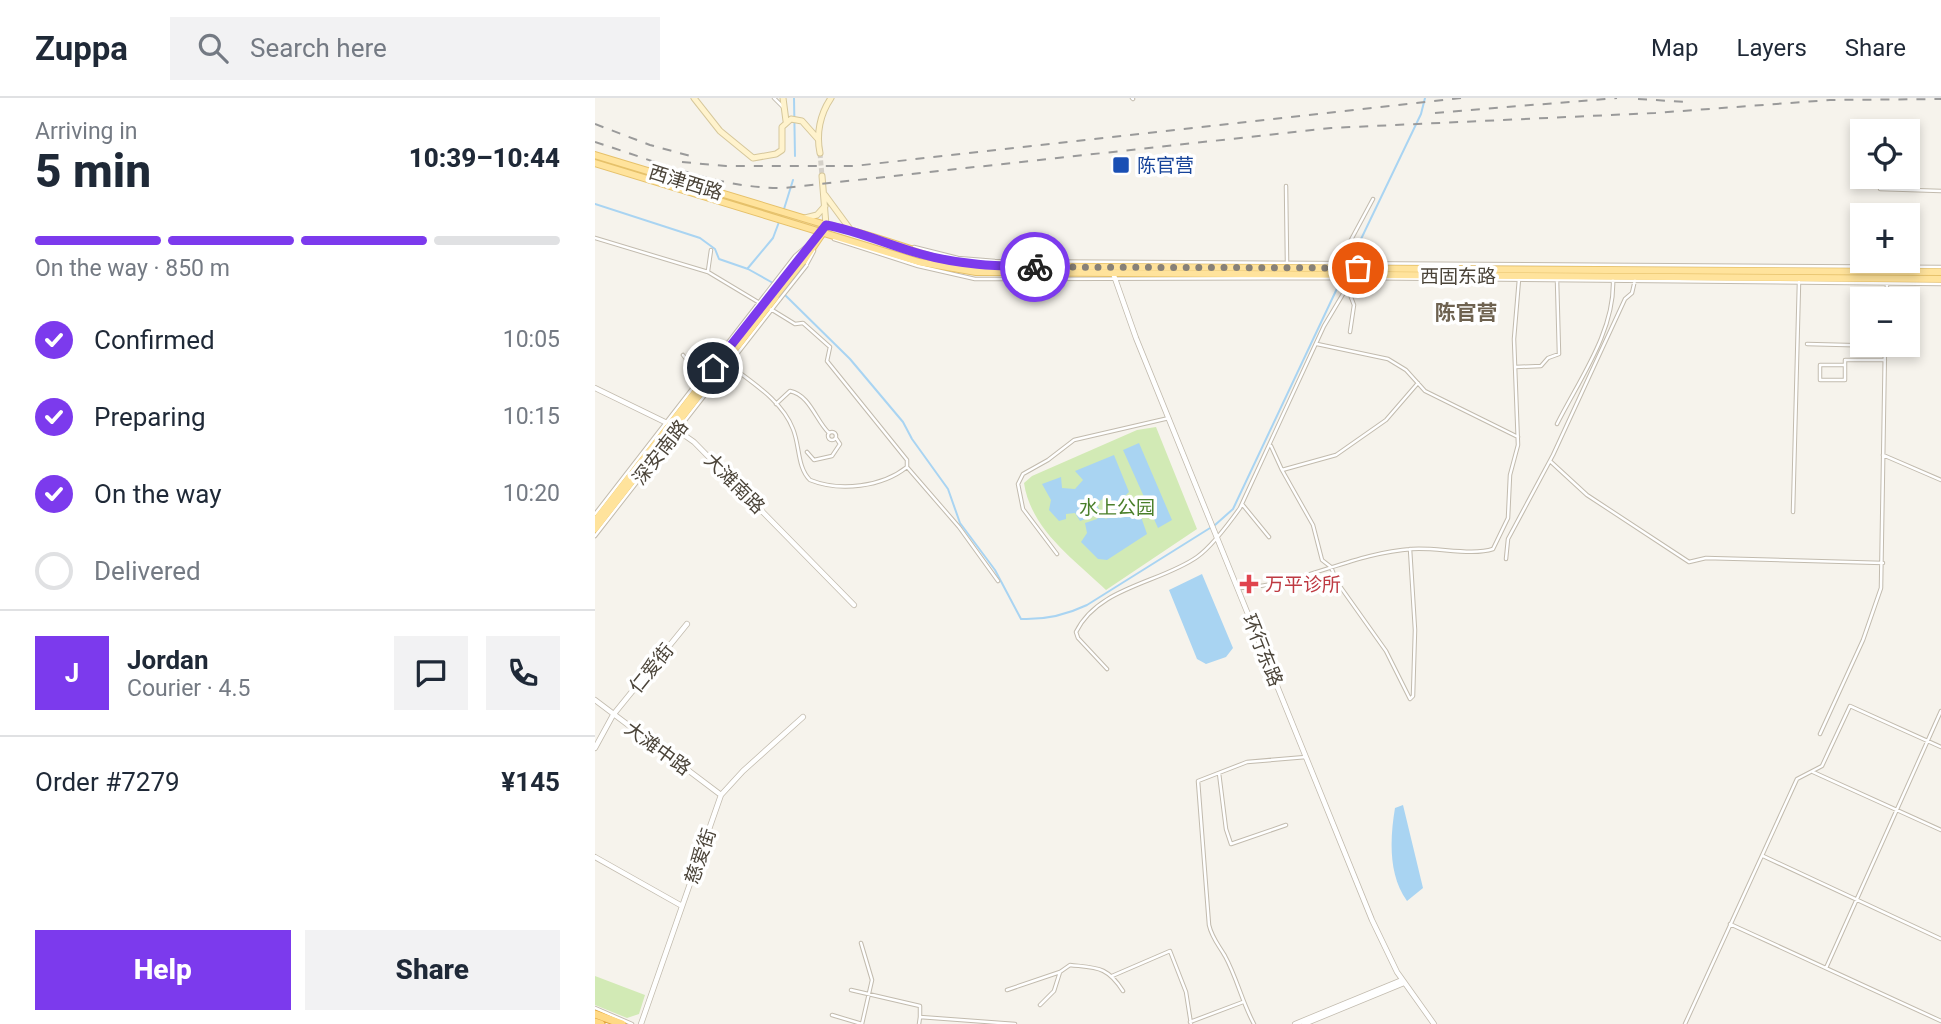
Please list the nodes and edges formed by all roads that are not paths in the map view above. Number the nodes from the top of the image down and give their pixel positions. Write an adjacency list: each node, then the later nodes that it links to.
1 (694, 98): 6 (main road)
2 (774, 98): 5 (street)
3 (783, 98): 5 (main road)
4 (831, 98): 7 (main road)
5 (785, 108): 6 (main road)
6 (789, 120): 7 (main road)
7 (818, 139): 8 (main road)
8 (820, 153)
9 (595, 155): 18 (main road, 西津西路)
10 (595, 163): 18 (main road, 西津西路)
11 (822, 176): 15 (main road)
12 (1286, 186): 24 (street)
13 (1880, 189): 14 (street)
14 (1941, 191)
15 (824, 195): 17 (main road); 21 (main road)
16 (1373, 199): 26 (street)
17 (825, 206): 19 (main road); 20 (main road)
18 (775, 214): 19 (main road, 西固东路); 20 (main road, 西固东路)
19 (802, 218): 20 (main road, 西固东路)
20 (825, 229): 21 (main road, 西固东路); 25 (main road, 西固东路); 39 (main road, 深安南路)
21 (850, 229): 25 (main road, 西固东路)
22 (595, 238): 28 (street)
23 (711, 250): 28 (street)
24 (1287, 268): 25 (street); 25 (main road, 西固东路); 26 (main road, 西固东路)
25 (1112, 270): 26 (street); 53 (street, 环行东路)
26 (1337, 270): 29 (main road, 西固东路)
27 (1941, 270): 29 (street); 31 (main road, 西固东路)
28 (708, 272): 39 (street)
29 (1353, 272): 30 (main road, 西固东路); 31 (main road, 西固东路); 37 (street)
30 (1519, 278): 32 (main road, 西固东路); 35 (street); 48 (street)
31 (1890, 278): 34 (main road, 西固东路); 36 (main road, 西固东路); 38 (street)
32 (1613, 279): 33 (main road, 西固东路); 35 (street); 54 (street)
33 (1635, 279): 34 (main road, 西固东路); 60 (street)
34 (1799, 280): 65 (street)
35 (1557, 281): 48 (street)
36 (1941, 281)
37 (1347, 287): 40 (street); 41 (street)
38 (1888, 287)
39 (765, 306): 46 (street, 深安南路); 49 (main road, 深安南路); 55 (main road, 深安南路); 61 (street)
40 (1350, 332)
41 (1317, 344): 50 (street); 64 (street)
42 (1807, 344): 43 (street)
43 (1850, 345)
44 (683, 355): 49 (street)
45 (1885, 359): 47 (street); 59 (street)
46 (729, 364): 52 (street); 55 (street, 深安南路)
47 (1845, 365): 47 (street)
48 (1516, 367): 56 (street)
49 (702, 380): 55 (main road, 深安南路)
50 (1418, 383): 56 (street); 62 (street)
51 (595, 388): 55 (street, 大滩南路)
52 (776, 404): 58 (street); 61 (street)
53 (1169, 418): 69 (street, 环行东路); 73 (street)
54 (1557, 425)
55 (672, 426): 66 (street, 深安南路); 67 (main road, 深安南路); 68 (main road, 深安南路); 70 (street, 深安南路); 79 (street, 大滩南路)
56 (1518, 437): 72 (street)
57 (1271, 446): 62 (street)
58 (807, 452)
59 (1882, 454): 63 (street); 75 (street)
60 (1549, 461): 74 (street); 75 (street)
61 (907, 467): 77 (street)
62 (1282, 470): 76 (street)
63 (1941, 480)
64 (1242, 504): 69 (street); 71 (street)
65 (1793, 512)
66 (595, 514)
67 (595, 521)
68 (595, 529)
69 (1216, 533): 78 (street, 环行东路); 81 (street)
70 (595, 537)
71 (1269, 537)
72 (1410, 549): 76 (street); 76 (street)
73 (1057, 554)
74 (1506, 559)
75 (1883, 563): 86 (street)
76 (1331, 568): 78 (street)
77 (998, 581)
78 (1239, 588): 90 (street, 环行东路)
79 (855, 605)
80 (687, 624): 84 (street, 仁爱街)
81 (1108, 669)
82 (595, 700): 84 (street, 大滩中路)
83 (1941, 711): 87 (street)
84 (613, 715): 89 (street, 仁爱街); 93 (street, 大滩中路)
85 (803, 717): 93 (street, 慈爱街)
86 (1820, 734)
87 (1928, 741): 88 (street); 91 (street); 94 (street)
88 (1941, 747)
89 (595, 748)
90 (1306, 757): 92 (street); 107 (street, 环行东路)
91 (1812, 772): 94 (street); 97 (street)
92 (1219, 773): 95 (street); 112 (street)
93 (721, 795): 100 (street, 慈爱街)
94 (1897, 809): 96 (street); 99 (street)
95 (1286, 825)
96 (1941, 830)
97 (1762, 856): 99 (street); 101 (street)
98 (595, 857): 100 (street)
99 (1856, 900): 102 (street); 104 (street)
100 (682, 906): 124 (street, 慈爱街)
101 (1730, 924): 104 (street); 132 (street)
102 (1941, 939)
103 (861, 943): 111 (street)
104 (1826, 968): 118 (street)
105 (1060, 972): 106 (street); 109 (street); 113 (street)
106 (1112, 976): 110 (street); 120 (street)
107 (1403, 981): 129 (street); 130 (street); 131 (street, 环行东路)
108 (851, 990): 111 (street)
109 (1007, 990)
110 (1123, 991)
111 (870, 994): 117 (street); 125 (street)
112 (1243, 1002): 120 (street); 128 (street)
113 (1040, 1005)
114 (595, 1009): 123 (street)
115 (595, 1014): 122 (highway)
116 (832, 1015): 125 (street)
117 (921, 1017): 126 (street); 127 (street)
118 (1941, 1021)
119 (595, 1022): 121 (highway)
120 (1190, 1023)
121 (601, 1024)
122 (622, 1024)
123 (632, 1024)
124 (641, 1024)
125 (862, 1024)
126 (919, 1024)
127 (1015, 1024)
128 (1254, 1024)
129 (1295, 1024)
130 (1304, 1024)
131 (1434, 1024)
132 (1685, 1024)

